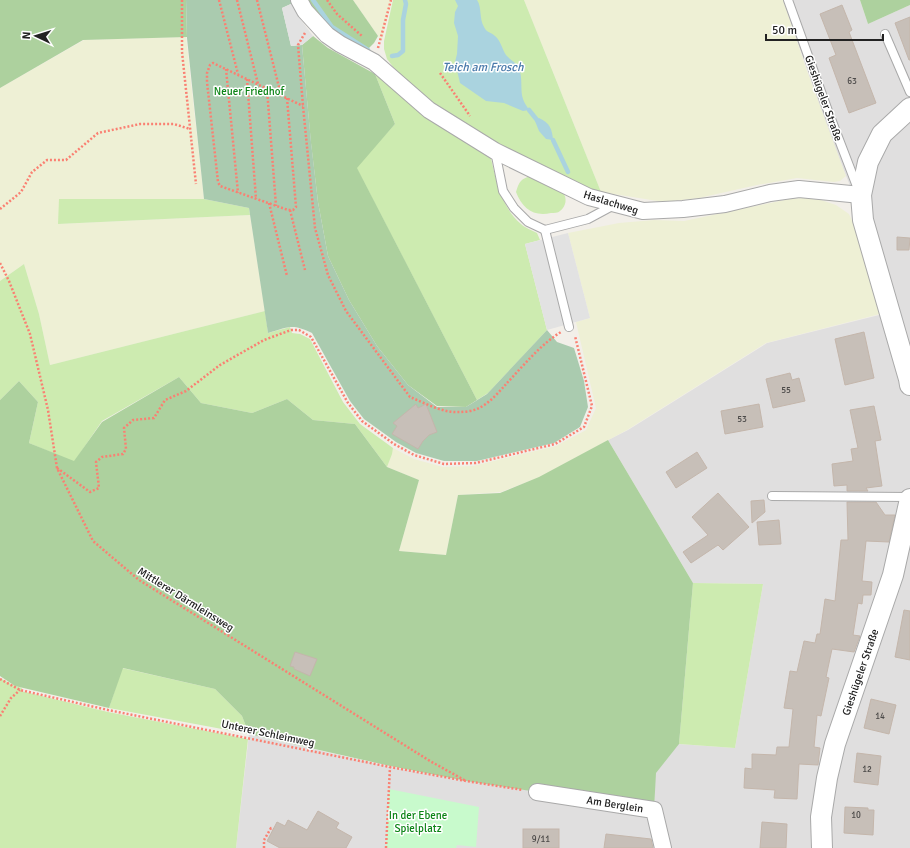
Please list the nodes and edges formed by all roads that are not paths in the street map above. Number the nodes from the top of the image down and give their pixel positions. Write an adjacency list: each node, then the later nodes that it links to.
1 (299, 0): 6 (street, Haslachweg)
2 (788, 0): 7 (lane, Gieshügeler Straße)
3 (884, 34): 4 (lane)
4 (910, 92)
5 (910, 108): 7 (street, Gieshügeler Straße)
6 (495, 151): 8 (street, Haslachweg); 9 (lane)
7 (861, 195): 8 (street, Haslachweg); 11 (street, Gieshügeler Straße)
8 (615, 205): 9 (lane)
9 (545, 230): 10 (lane)
10 (569, 327)
11 (910, 385)
12 (772, 496): 13 (lane)
13 (910, 498): 16 (street, Gieshügeler Straße)
14 (538, 792): 15 (street, Am Berglein)
15 (663, 848)
16 (822, 848)

